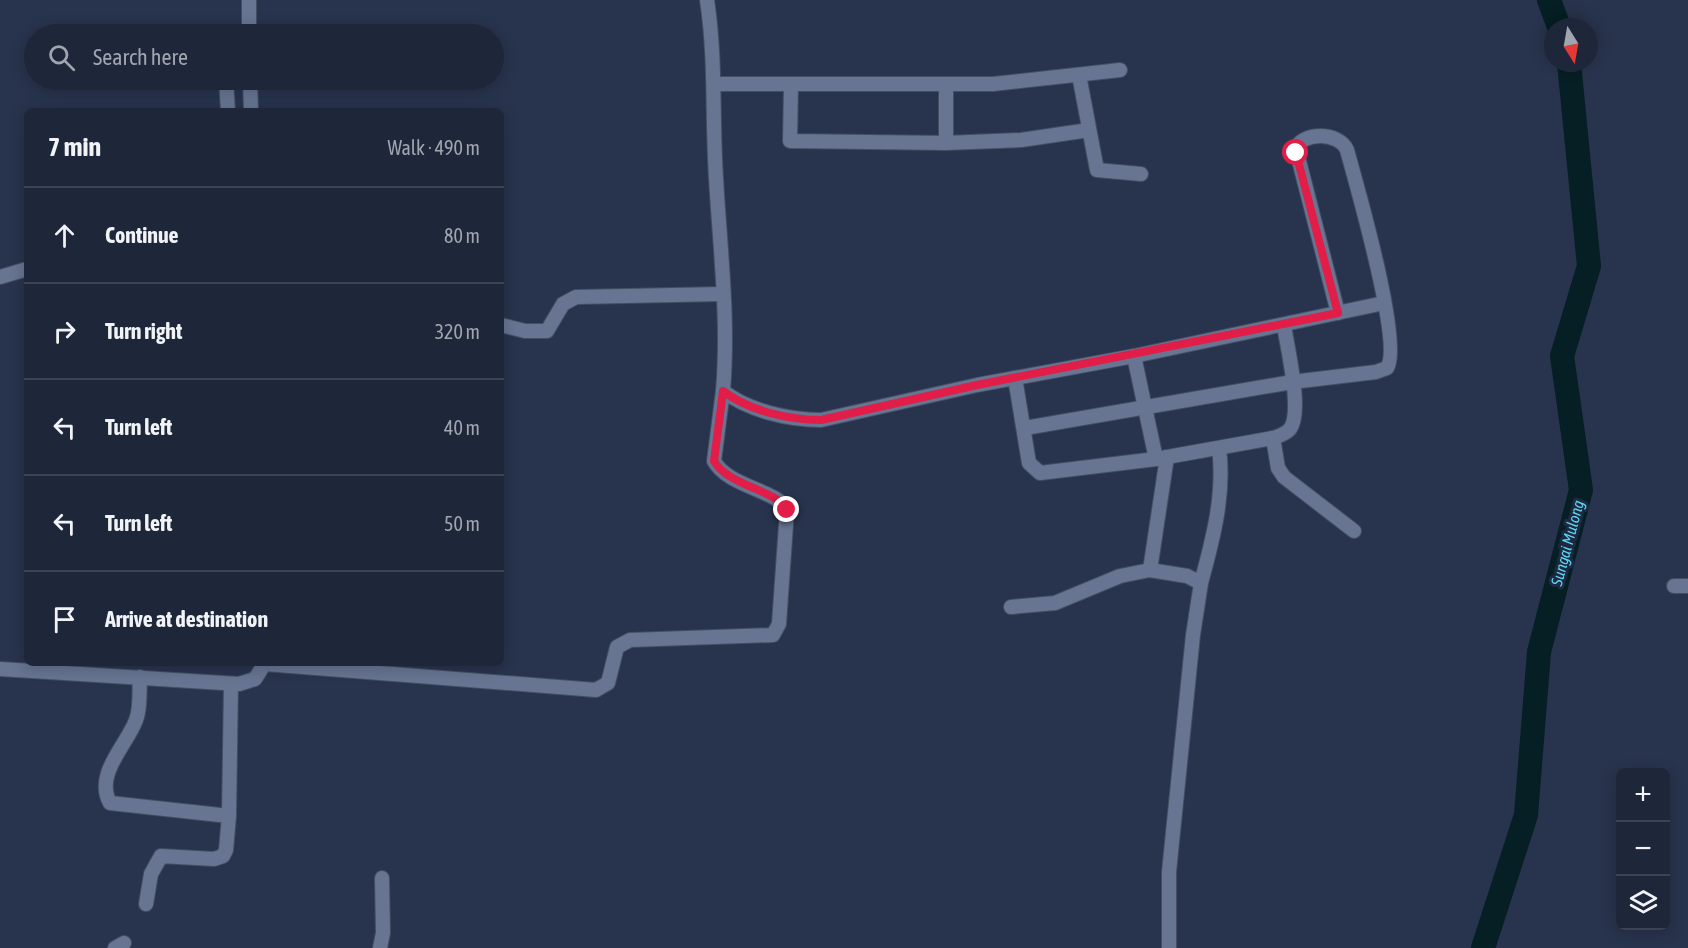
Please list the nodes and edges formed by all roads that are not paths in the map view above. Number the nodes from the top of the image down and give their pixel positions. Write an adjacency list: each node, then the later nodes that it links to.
1 (249, 0): 3 (street)
2 (707, 0): 6 (street)
3 (249, 24)
4 (1120, 70): 5 (street)
5 (1079, 75): 8 (street); 13 (street)
6 (714, 84): 7 (street); 18 (street)
7 (791, 85): 8 (street); 14 (street)
8 (946, 85): 14 (street)
9 (226, 90): 11 (street)
10 (250, 90): 12 (street)
11 (228, 108)
12 (251, 108)
13 (1089, 130): 14 (street); 15 (street)
14 (946, 143)
15 (1141, 174)
16 (24, 270): 17 (street)
17 (0, 277)
18 (723, 294): 21 (street); 26 (street)
19 (1384, 303): 20 (street); 20 (street); 25 (street)
20 (1338, 313): 22 (street)
21 (504, 326)
22 (1284, 326): 23 (street); 25 (street)
23 (1134, 356): 24 (street); 27 (street)
24 (1015, 378): 26 (street); 28 (street)
25 (1292, 382): 27 (street); 29 (street)
26 (723, 391): 37 (street)
27 (1144, 407): 28 (street); 31 (street)
28 (1025, 428): 31 (street)
29 (1273, 438): 30 (street); 32 (street)
30 (1218, 448): 31 (street); 34 (street)
31 (1162, 458): 33 (street)
32 (1354, 531)
33 (1150, 570): 34 (street); 35 (street)
34 (1201, 583): 45 (street)
35 (1011, 607)
36 (263, 666): 40 (street)
37 (302, 666)
38 (0, 669): 39 (street)
39 (140, 677): 40 (street); 41 (street)
40 (231, 684): 41 (street)
41 (229, 816): 43 (street)
42 (382, 878): 44 (street)
43 (146, 904)
44 (380, 948)
45 (1169, 948)

